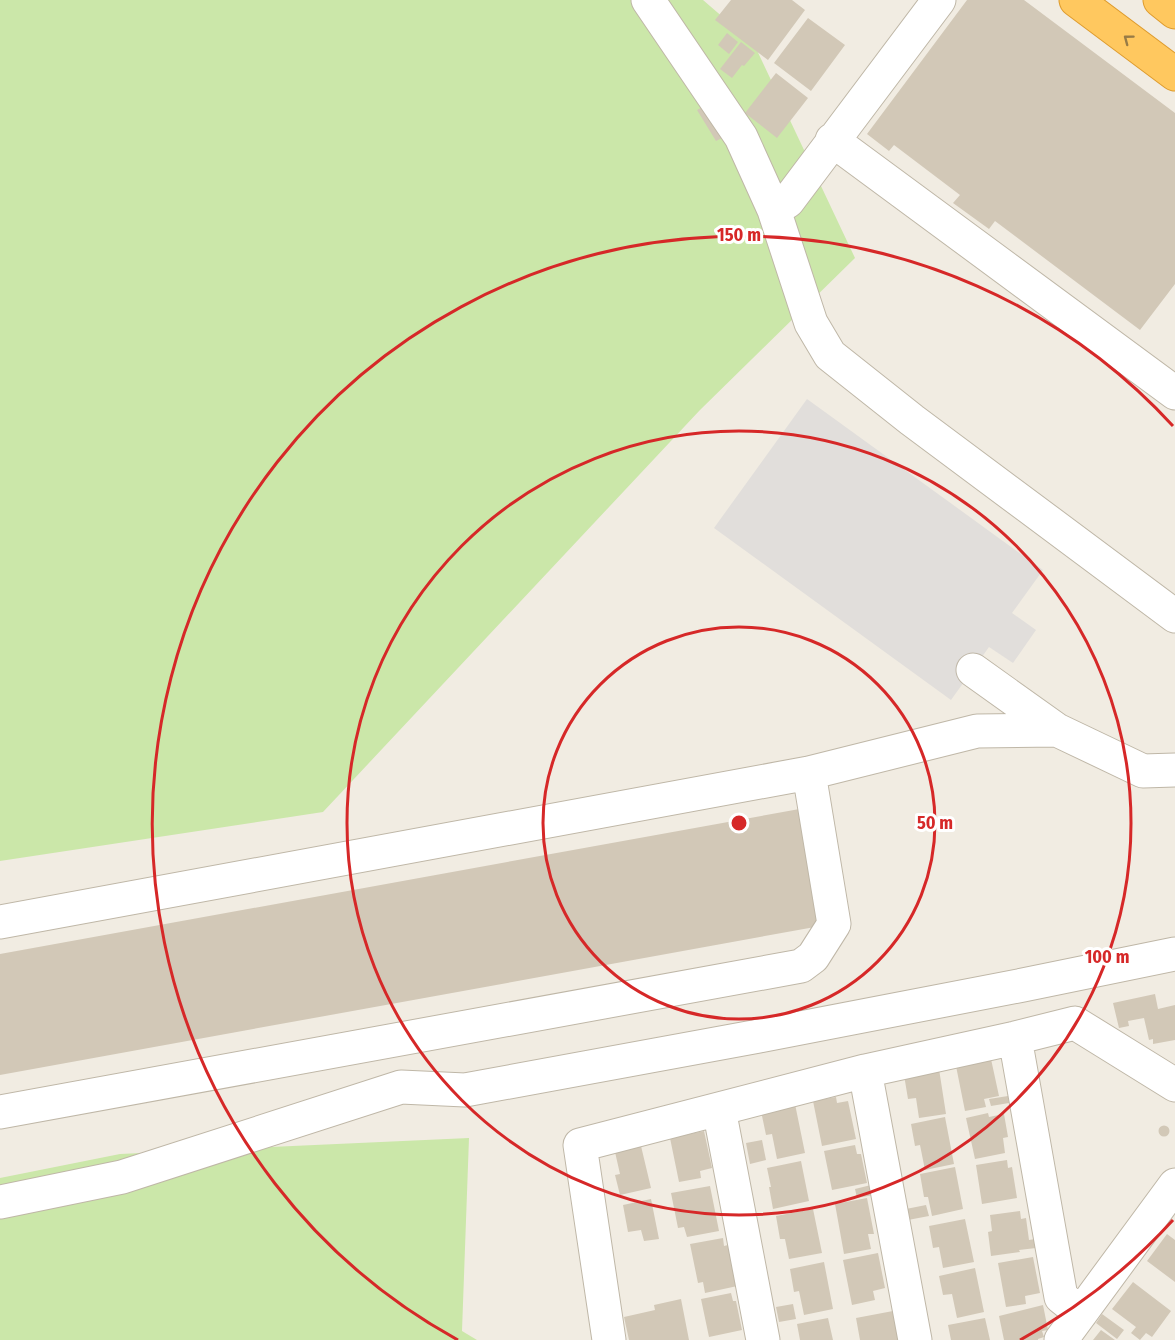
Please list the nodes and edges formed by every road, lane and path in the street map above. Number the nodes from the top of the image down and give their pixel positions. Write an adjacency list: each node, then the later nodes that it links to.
1 (648, 0): 8 (street)
2 (939, 0): 7 (street)
3 (1076, 0): 6 (highway, one-way to 3)
4 (1160, 0): 5 (highway)
5 (1175, 12)
6 (1175, 74)
7 (832, 140): 8 (street); 9 (street)
8 (774, 210): 10 (street)
9 (1175, 393)
10 (1175, 616)
11 (973, 670): 12 (street)
12 (1057, 730): 13 (street); 14 (street)
13 (1175, 770)
14 (809, 773): 15 (street); 21 (street)
15 (0, 922)
16 (1175, 954): 23 (street)
17 (1015, 1038): 18 (street); 19 (street); 24 (street)
18 (865, 1071): 20 (street); 27 (street)
19 (1172, 1076)
20 (719, 1109): 25 (street); 26 (street)
21 (0, 1112)
22 (1175, 1185): 24 (street)
23 (0, 1202)
24 (1081, 1312): 28 (street)
25 (609, 1340)
26 (764, 1340)
27 (915, 1340)
28 (1061, 1340)

